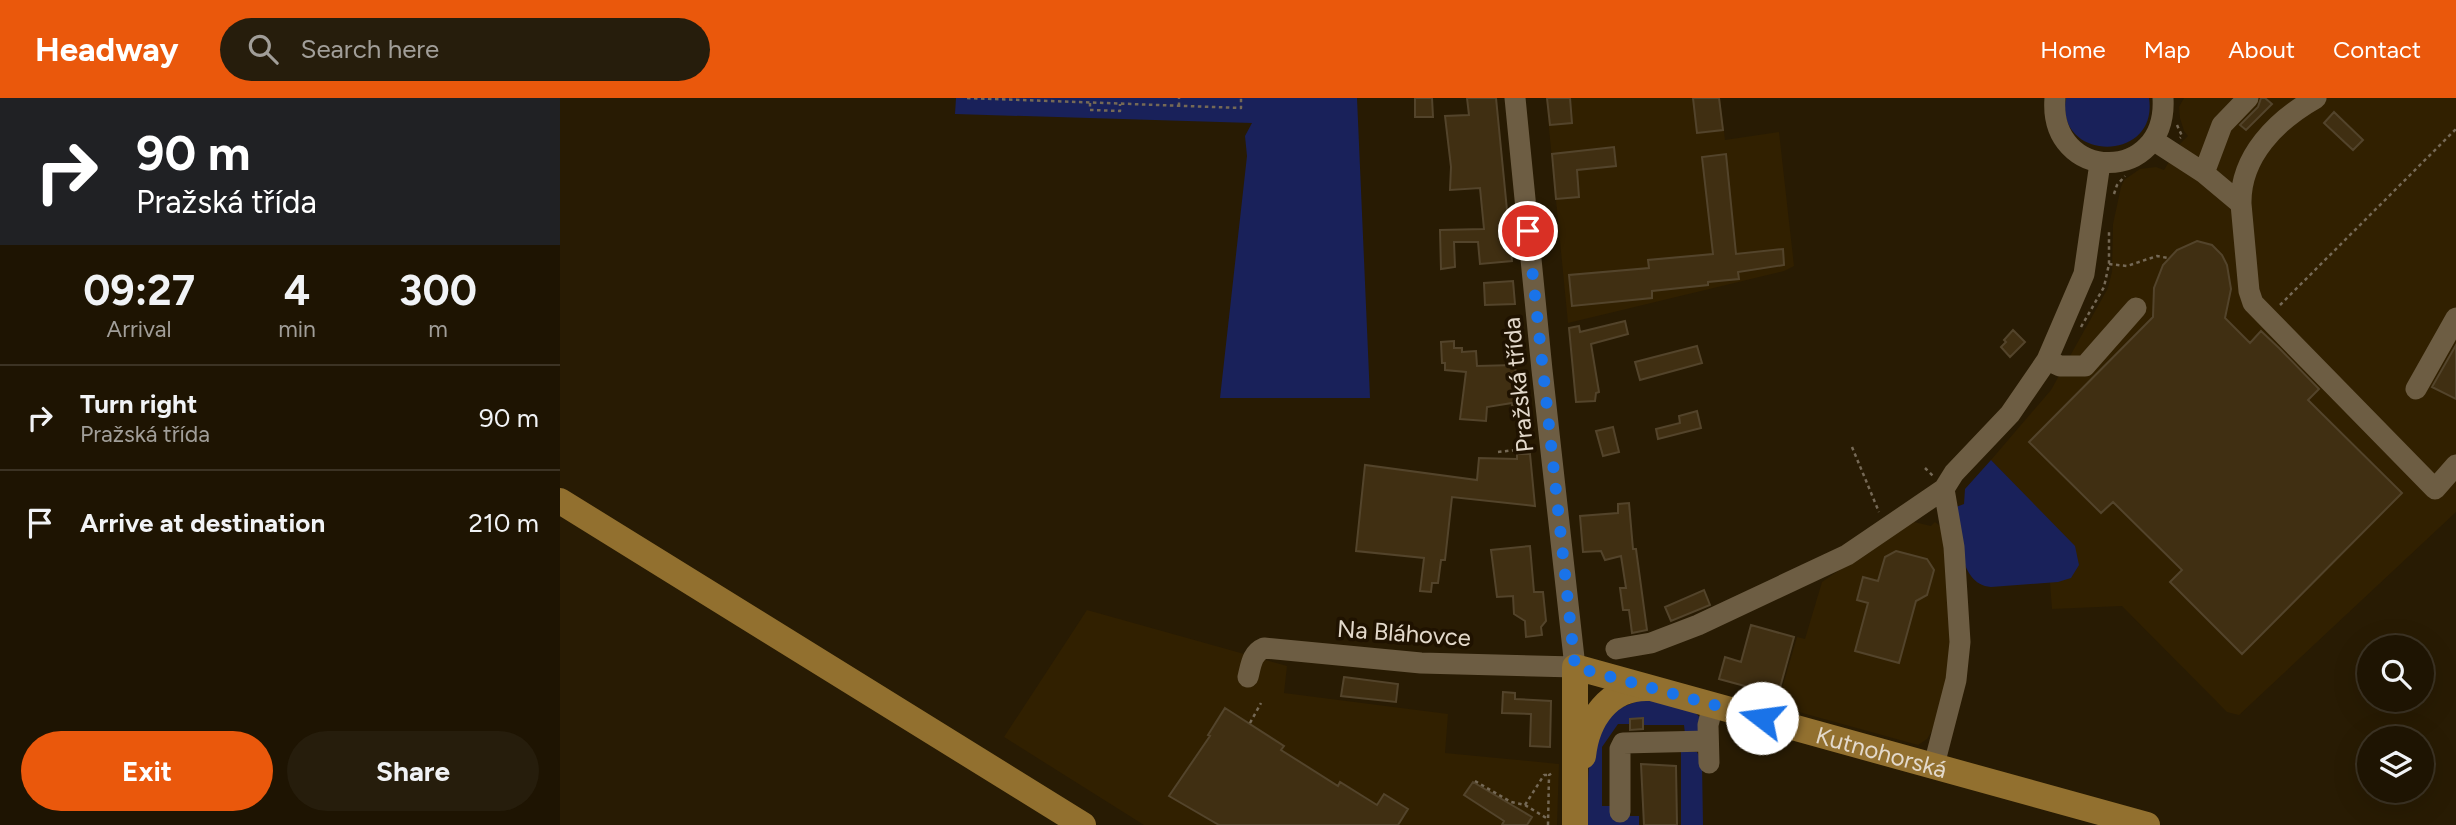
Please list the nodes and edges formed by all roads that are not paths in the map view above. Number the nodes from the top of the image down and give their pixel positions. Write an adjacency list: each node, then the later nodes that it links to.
1 (1515, 98): 18 (street, Pražská třída)
2 (2055, 98): 7 (street)
3 (2163, 98): 6 (street)
4 (2248, 98): 8 (street)
5 (2316, 98): 9 (street)
6 (2153, 140): 7 (street); 8 (street)
7 (2100, 163): 12 (street)
8 (2204, 173): 9 (street)
9 (2241, 204): 14 (street)
10 (2136, 308): 12 (street)
11 (2456, 318): 13 (street)
12 (2047, 360): 15 (street)
13 (2416, 389)
14 (2456, 465)
15 (1944, 489): 17 (street); 24 (street)
16 (560, 501): 27 (main road)
17 (1616, 649)
18 (1575, 667): 19 (street, Na Bláhovce); 20 (main road, Kutnohorská); 26 (main road)
19 (1248, 677)
20 (1658, 690): 21 (main road, Kutnohorská); 26 (main road)
21 (1713, 705): 22 (street); 24 (main road, Kutnohorská)
22 (1708, 741): 23 (street); 25 (street)
23 (1709, 763)
24 (1934, 765): 28 (main road, Kutnohorská)
25 (1620, 812)
26 (1575, 815)
27 (1083, 825)
28 (2147, 825)

